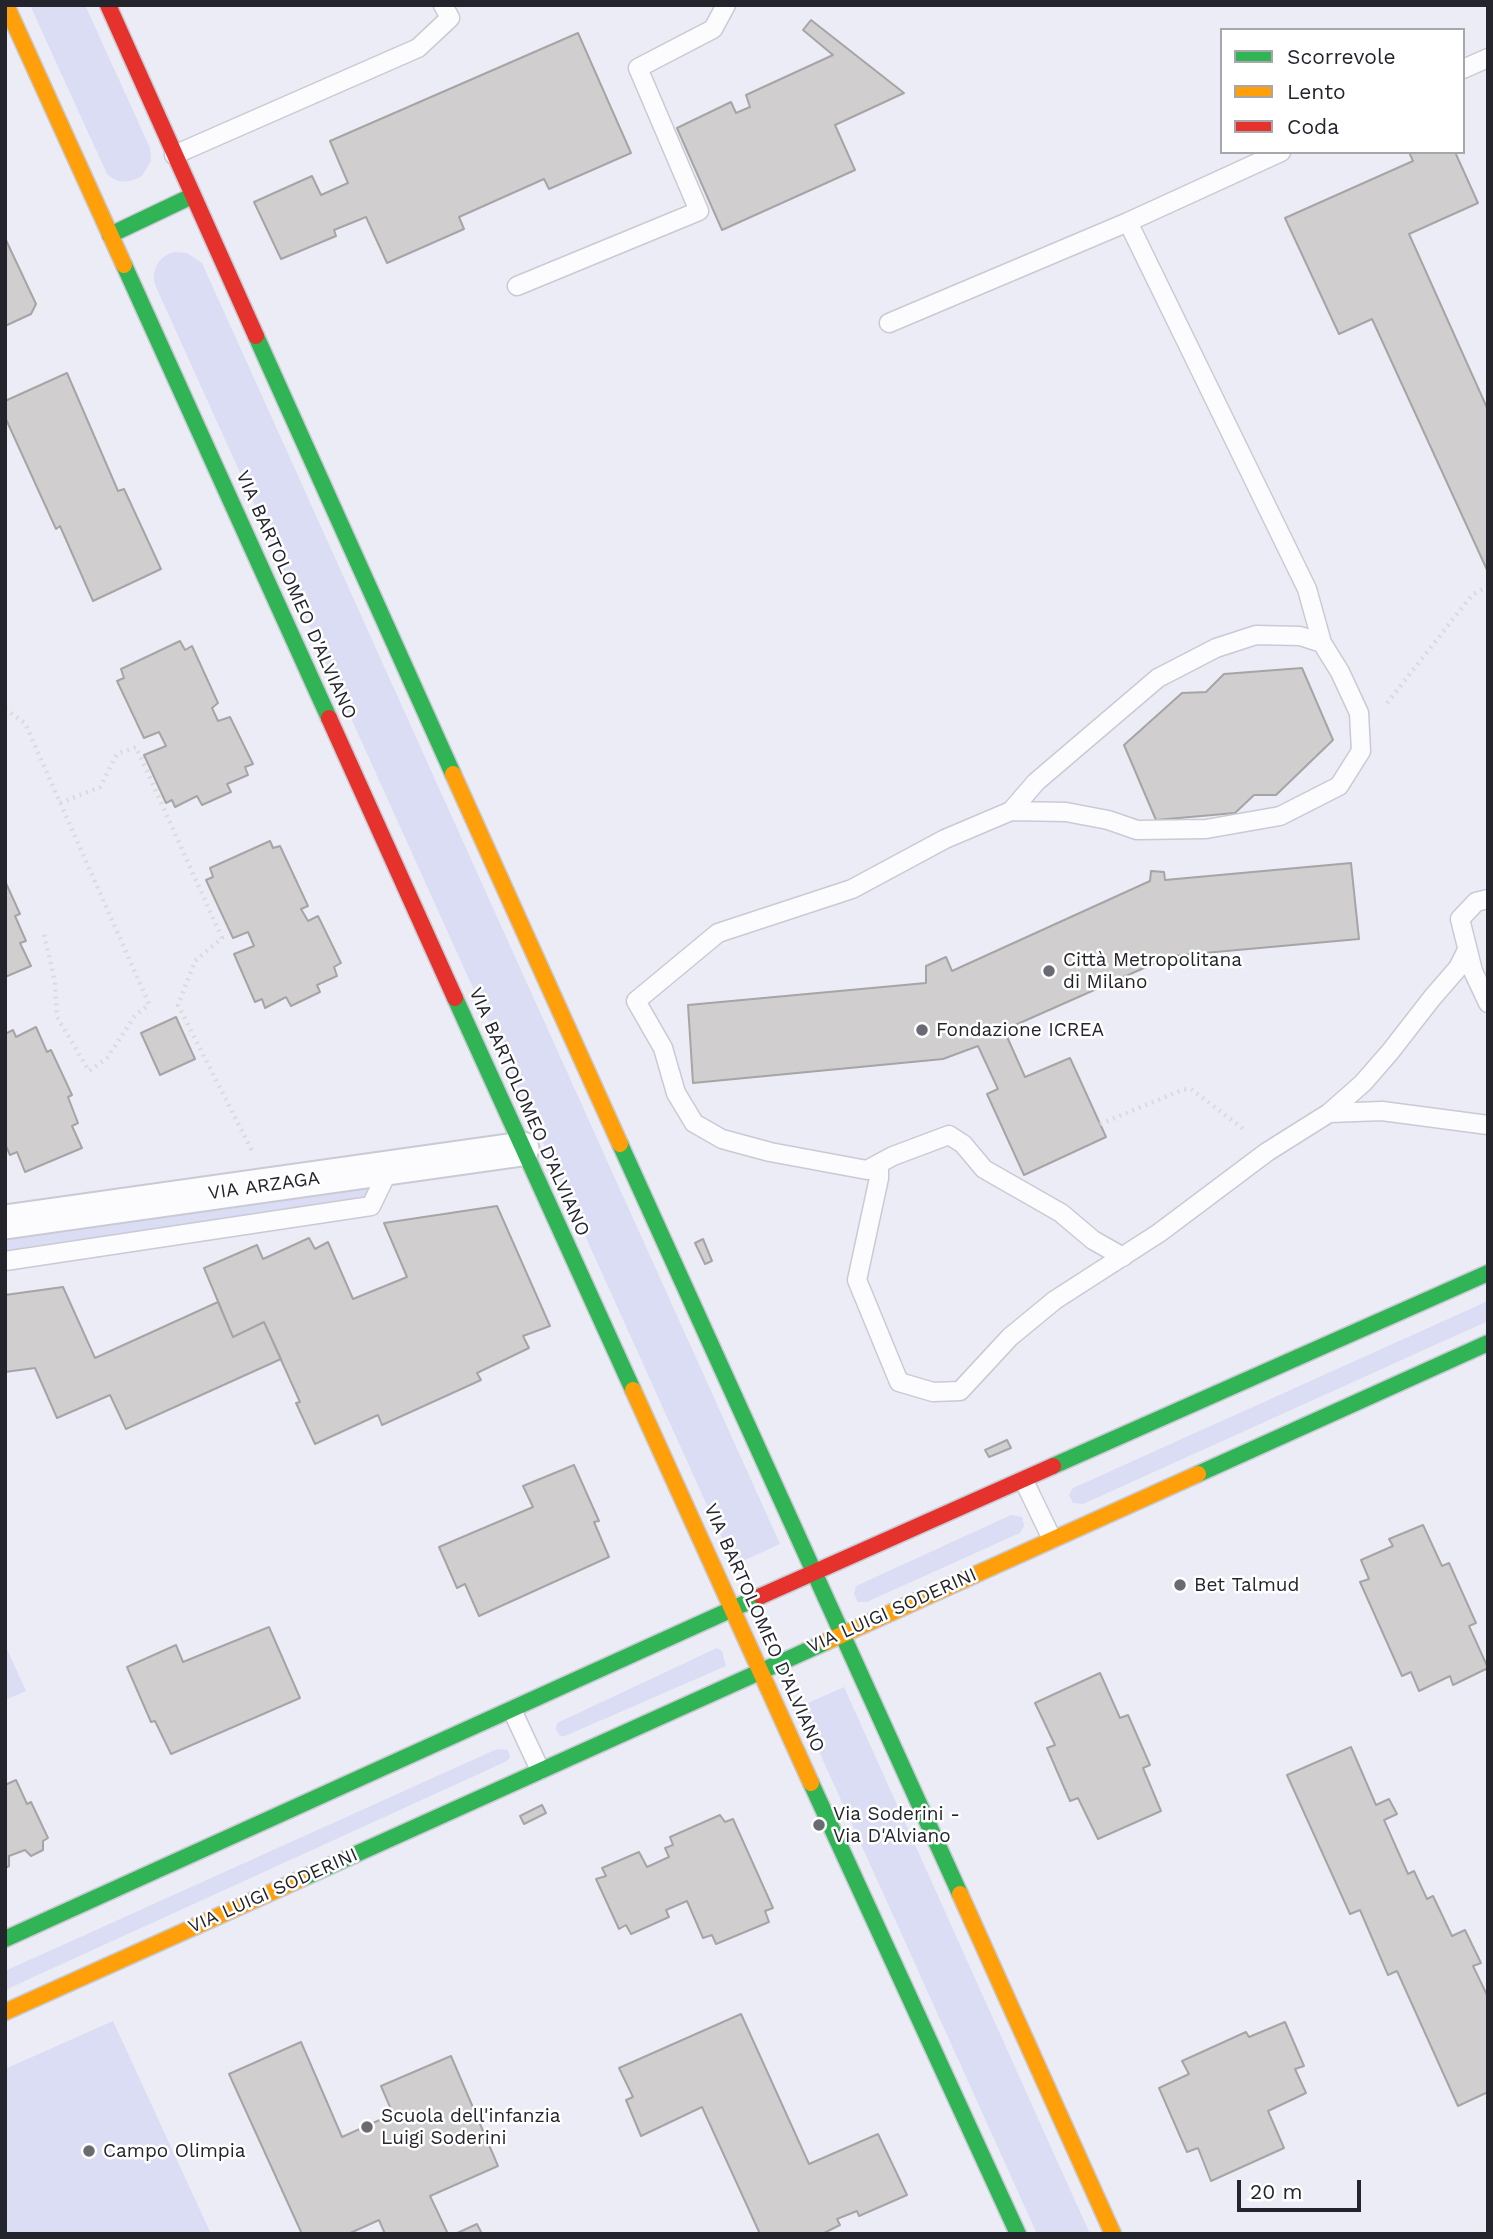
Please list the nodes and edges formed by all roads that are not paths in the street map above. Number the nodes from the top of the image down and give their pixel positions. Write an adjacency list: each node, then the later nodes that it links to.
1 (6, 5): 11 (main road, VIA BARTOLOMEO D'ALVIANO)
2 (108, 5): 8 (main road)
3 (443, 5): 8 (lane)
4 (726, 5): 12 (lane)
5 (1488, 58): 6 (lane)
6 (1465, 68)
7 (1277, 154): 10 (lane)
8 (174, 155): 9 (main road)
9 (192, 196): 11 (main road); 31 (main road)
10 (1128, 222): 13 (lane); 14 (lane)
11 (110, 235): 21 (main road, VIA BARTOLOMEO D'ALVIANO)
12 (517, 286)
13 (889, 323)
14 (1322, 643): 15 (lane); 15 (lane)
15 (1011, 811): 22 (lane)
16 (1488, 899): 17 (lane)
17 (1468, 950): 18 (lane); 19 (lane)
18 (1488, 1003)
19 (1329, 1113): 20 (lane); 25 (lane)
20 (1488, 1125)
21 (522, 1149): 23 (street, VIA ARZAGA); 32 (main road, VIA BARTOLOMEO D'ALVIANO)
22 (879, 1164): 25 (lane); 25 (lane)
23 (389, 1169): 24 (street, VIA ARZAGA); 26 (lane)
24 (5, 1222)
25 (1123, 1257)
26 (5, 1261)
27 (1488, 1273): 29 (main road)
28 (1488, 1343): 30 (main road, VIA LUIGI SODERINI)
29 (1024, 1481): 30 (lane); 31 (main road)
30 (1052, 1538): 33 (main road, VIA LUIGI SODERINI)
31 (813, 1574): 32 (main road); 33 (main road)
32 (734, 1610): 34 (main road, VIA BARTOLOMEO D'ALVIANO); 35 (main road)
33 (842, 1633): 34 (main road, VIA LUIGI SODERINI); 40 (main road)
34 (760, 1670): 36 (main road, VIA LUIGI SODERINI); 39 (main road, VIA BARTOLOMEO D'ALVIANO)
35 (512, 1710): 36 (lane); 37 (main road)
36 (540, 1770): 38 (main road, VIA LUIGI SODERINI)
37 (5, 1939)
38 (5, 2012)
39 (1018, 2234)
40 (1113, 2234)

